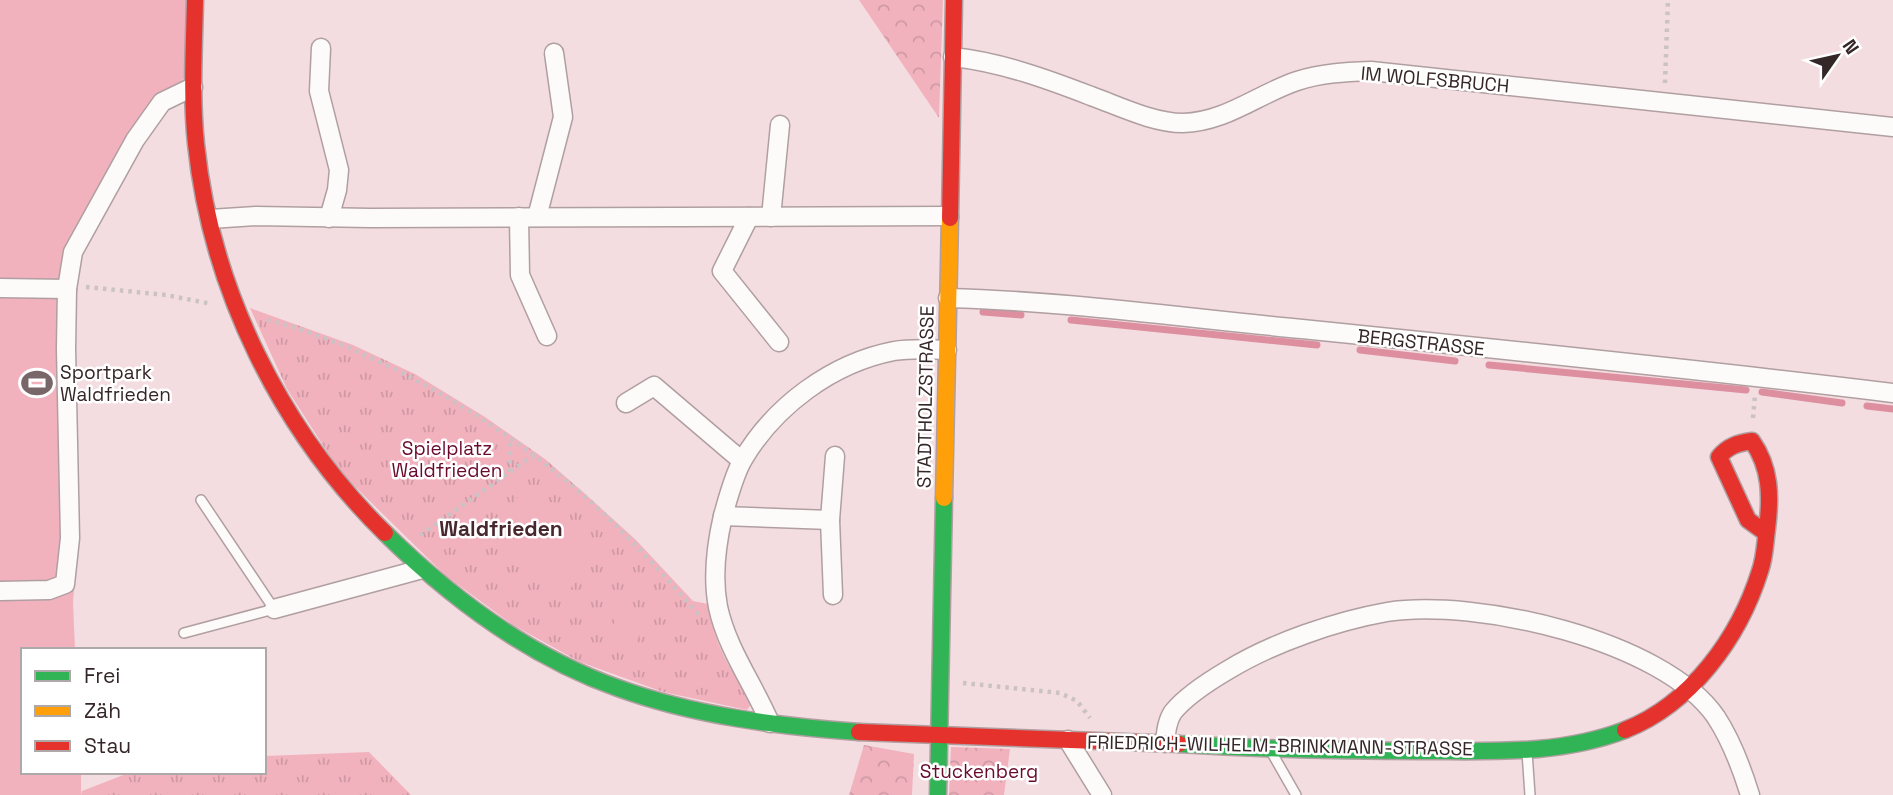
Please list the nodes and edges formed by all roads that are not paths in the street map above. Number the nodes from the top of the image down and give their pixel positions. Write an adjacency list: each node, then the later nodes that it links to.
1 (195, 0): 6 (street, FRIEDRICH-WILHELM-BRINKMANN-STRASSE)
2 (954, 0): 5 (street, STADTHOLZSTRASSE)
3 (321, 48): 13 (street)
4 (554, 54): 10 (street)
5 (953, 57): 8 (street, IM WOLFSBRUCH); 9 (street, STADTHOLZSTRASSE)
6 (193, 87): 14 (street, FRIEDRICH-WILHELM-BRINKMANN-STRASSE); 16 (street)
7 (780, 125): 12 (street)
8 (1893, 127)
9 (949, 216): 12 (street); 17 (street, STADTHOLZSTRASSE)
10 (528, 217): 11 (street); 13 (street); 18 (street)
11 (749, 217): 12 (street); 19 (street)
12 (771, 217)
13 (329, 218): 14 (street)
14 (211, 219): 29 (street, FRIEDRICH-WILHELM-BRINKMANN-STRASSE)
15 (0, 288): 16 (street)
16 (67, 289): 30 (street)
17 (948, 298): 20 (street, STADTHOLZSTRASSE); 21 (street, BERGSTRASSE)
18 (547, 336)
19 (779, 342)
20 (947, 350): 24 (street); 36 (street, STADTHOLZSTRASSE)
21 (1893, 393)
22 (626, 403): 24 (street)
23 (835, 456): 27 (street)
24 (743, 461): 26 (street)
25 (201, 500): 32 (lane)
26 (723, 516): 27 (street); 35 (street)
27 (830, 520): 31 (street)
28 (1766, 533): 28 (street, FRIEDRICH-WILHELM-BRINKMANN-STRASSE); 34 (street, FRIEDRICH-WILHELM-BRINKMANN-STRASSE)
29 (422, 569): 32 (street); 35 (street, FRIEDRICH-WILHELM-BRINKMANN-STRASSE)
30 (0, 591)
31 (832, 595)
32 (274, 609): 33 (lane)
33 (184, 634)
34 (1689, 689): 38 (street); 40 (street, FRIEDRICH-WILHELM-BRINKMANN-STRASSE); 45 (street)
35 (770, 723): 36 (street, FRIEDRICH-WILHELM-BRINKMANN-STRASSE)
36 (940, 737): 37 (street, FRIEDRICH-WILHELM-BRINKMANN-STRASSE); 41 (street, STADTHOLZSTRASSE)
37 (1068, 740): 38 (street, FRIEDRICH-WILHELM-BRINKMANN-STRASSE); 42 (street)
38 (1165, 743): 39 (street, FRIEDRICH-WILHELM-BRINKMANN-STRASSE)
39 (1269, 749): 40 (street, FRIEDRICH-WILHELM-BRINKMANN-STRASSE); 43 (lane)
40 (1527, 751): 44 (lane)
41 (938, 795)
42 (1102, 795)
43 (1296, 795)
44 (1530, 795)
45 (1750, 795)

